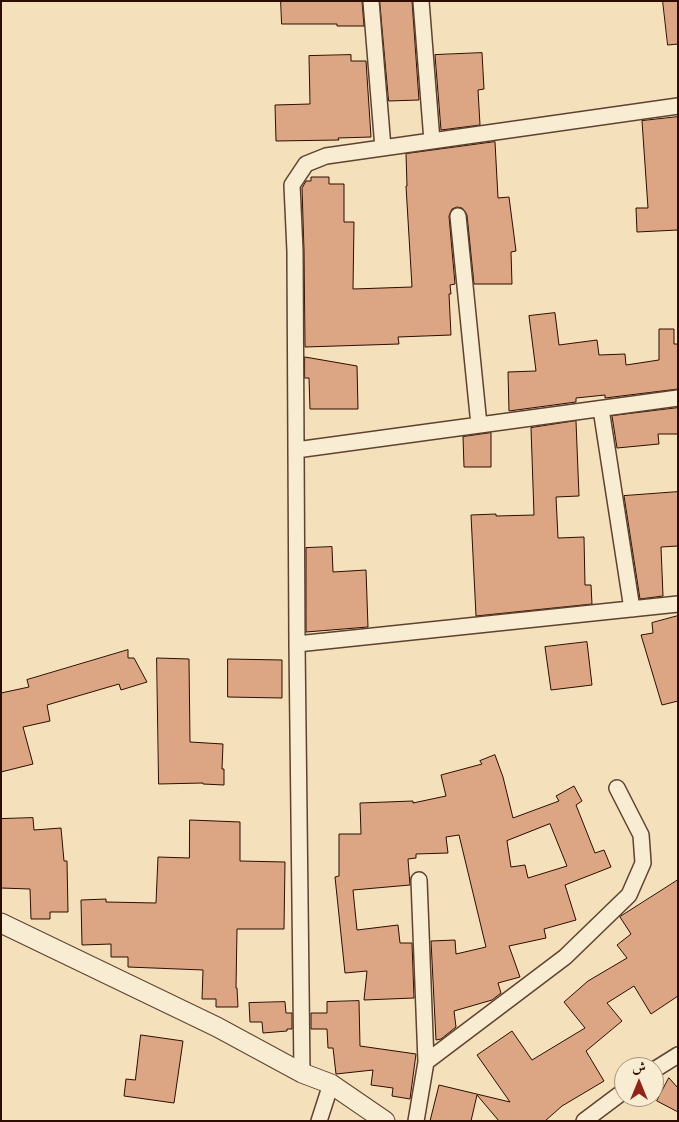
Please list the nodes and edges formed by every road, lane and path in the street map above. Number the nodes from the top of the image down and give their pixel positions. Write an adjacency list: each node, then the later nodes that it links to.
1 (371, 1): 5 (street)
2 (421, 1): 4 (street)
3 (678, 106): 4 (street)
4 (432, 141): 5 (street)
5 (383, 148): 10 (street)
6 (458, 216): 9 (street)
7 (678, 398): 8 (street)
8 (602, 409): 9 (street); 12 (street)
9 (479, 425): 10 (street)
10 (296, 450): 13 (street)
11 (678, 604): 12 (street)
12 (632, 609): 13 (street)
13 (297, 644): 20 (street)
14 (617, 788): 18 (street)
15 (418, 880): 18 (street)
16 (1, 923): 20 (street)
17 (678, 1055): 19 (street)
18 (426, 1062): 25 (street)
19 (664, 1064)
20 (302, 1073): 21 (street)
21 (331, 1084): 23 (street); 24 (street)
22 (614, 1098): 26 (street)
23 (319, 1121)
24 (385, 1121)
25 (416, 1121)
26 (584, 1121)

